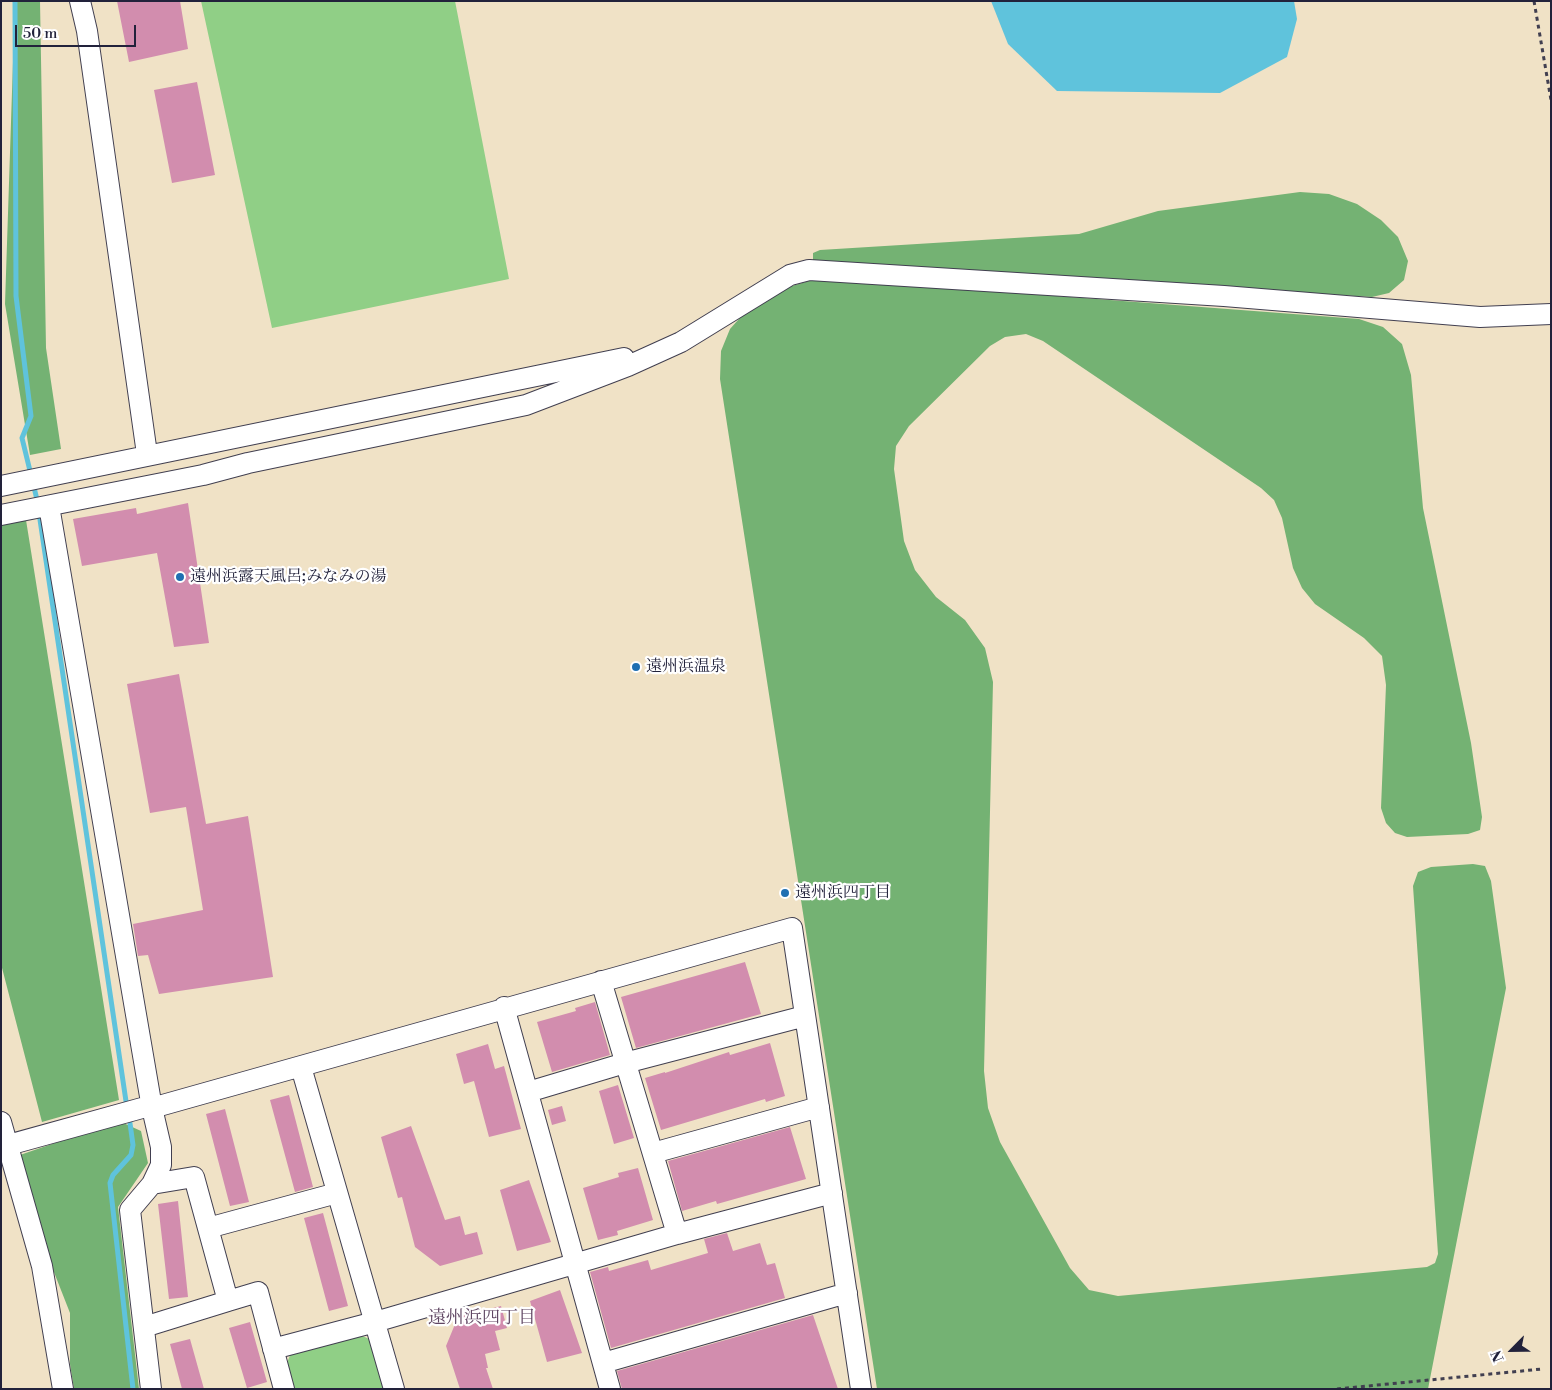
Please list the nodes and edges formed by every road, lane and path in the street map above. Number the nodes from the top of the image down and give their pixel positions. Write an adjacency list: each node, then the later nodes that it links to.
1 (80, 1): 6 (street)
2 (1534, 1): 3 (path)
3 (1551, 100)
4 (1551, 314): 5 (street)
5 (662, 350): 6 (street); 8 (street)
6 (147, 454): 7 (street)
7 (1, 486)
8 (49, 506): 9 (street); 17 (street)
9 (1, 514)
10 (600, 981): 11 (street); 12 (street); 13 (street)
11 (504, 1007): 14 (street); 15 (street)
12 (805, 1016): 13 (street); 16 (street)
13 (625, 1063): 15 (street); 20 (street)
14 (301, 1067): 17 (street); 22 (street)
15 (528, 1092): 26 (street)
16 (819, 1107): 20 (street); 23 (street)
17 (152, 1108): 19 (street); 21 (street)
18 (1, 1122): 19 (street)
19 (5, 1146): 34 (street)
20 (653, 1153): 25 (street)
21 (152, 1184): 24 (street); 30 (street)
22 (337, 1193): 24 (street); 29 (street)
23 (832, 1193): 25 (street); 27 (street)
24 (208, 1228): 28 (street)
25 (677, 1234): 26 (street)
26 (575, 1264): 29 (street); 32 (street)
27 (847, 1293): 32 (street); 39 (street)
28 (228, 1301): 30 (street); 31 (street)
29 (375, 1322): 31 (street); 37 (street)
30 (144, 1327): 35 (street)
31 (273, 1349): 36 (street)
32 (603, 1363): 38 (street)
33 (1542, 1368): 40 (path)
34 (63, 1389)
35 (151, 1389)
36 (284, 1389)
37 (394, 1389)
38 (610, 1389)
39 (861, 1389)
40 (1337, 1389)

